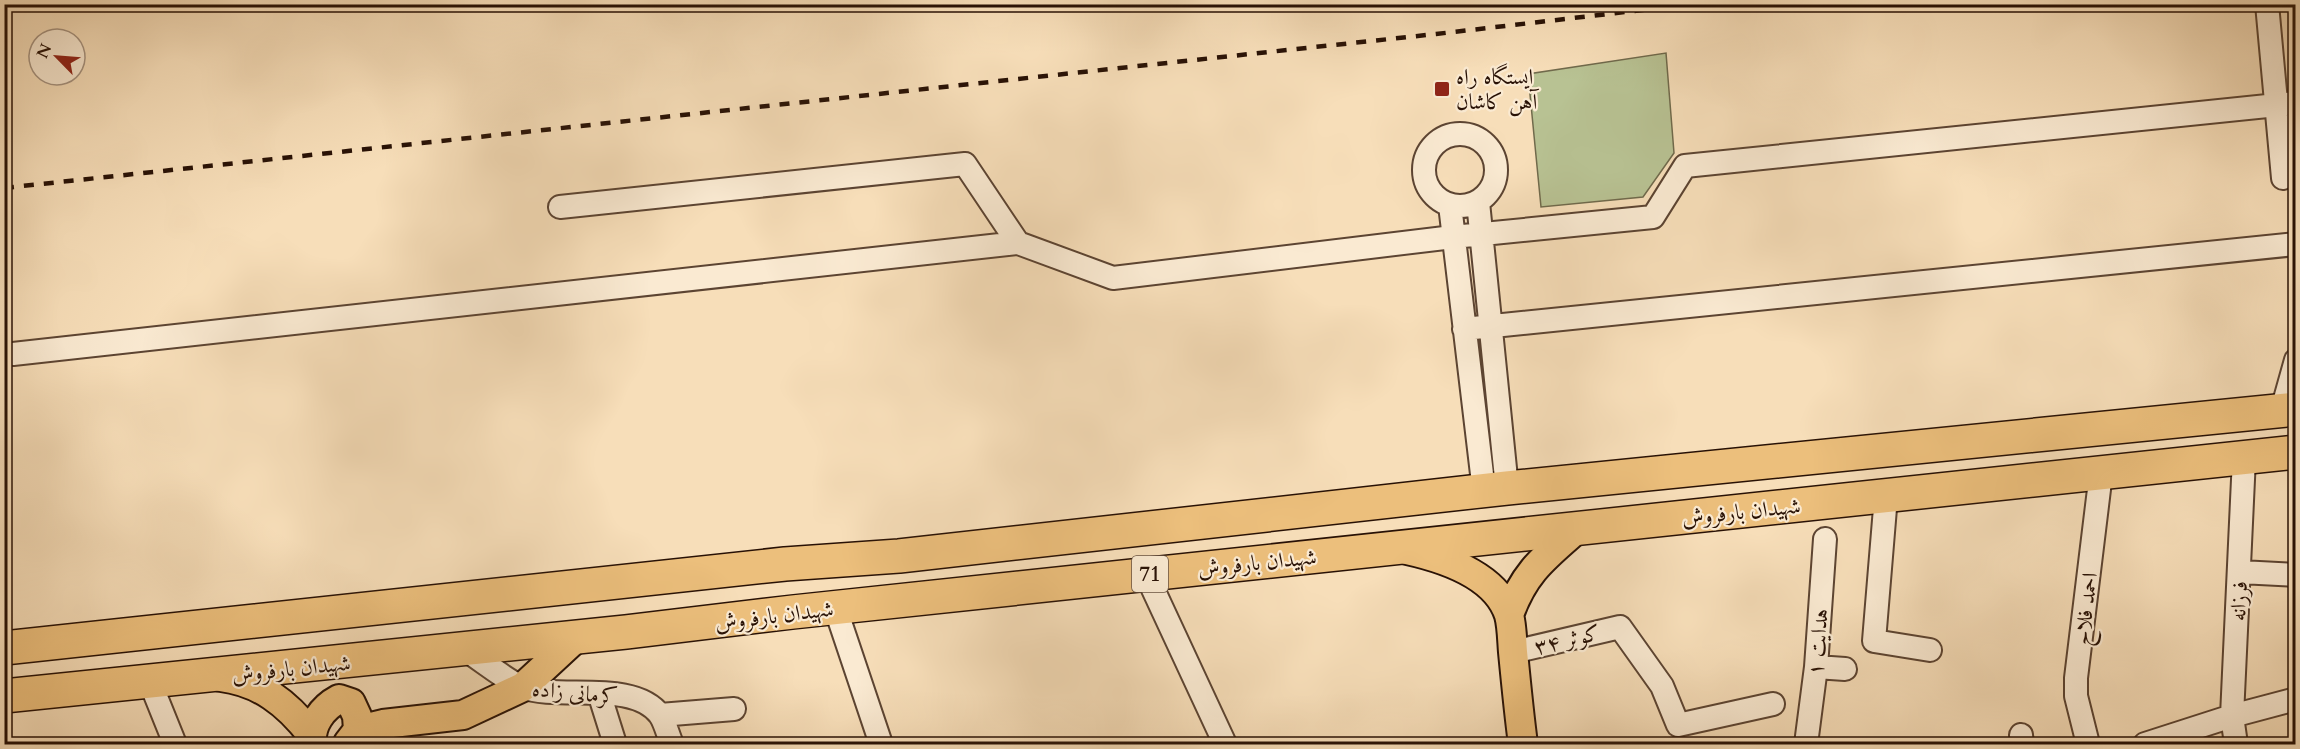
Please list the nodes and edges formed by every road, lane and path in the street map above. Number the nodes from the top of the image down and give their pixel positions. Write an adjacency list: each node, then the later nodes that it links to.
1 (2267, 4): 2 (street)
2 (2286, 104): 3 (street); 7 (street)
3 (2283, 178)
4 (1478, 202): 5 (street); 5 (street); 7 (street)
5 (1450, 205): 8 (street)
6 (560, 207): 9 (street)
7 (1481, 234): 8 (street); 11 (street)
8 (1453, 237): 9 (street); 12 (street)
9 (1018, 243): 13 (street)
10 (2295, 244): 11 (street)
11 (1491, 326): 12 (street); 19 (street)
12 (1464, 329): 19 (street)
13 (13, 354)
14 (2295, 360): 15 (street)
15 (2289, 409): 19 (highway, شهیدان بارفروش / 71)
16 (2295, 452): 17 (highway, شهیدان بارفروش / 71)
17 (2244, 458): 18 (highway, شهیدان بارفروش / 71); 26 (street, فرزانه)
18 (2100, 473): 20 (highway, شهیدان بارفروش / 71); 59 (street, احمد فلاح)
19 (1496, 490): 24 (highway, شهیدان بارفروش / 71)
20 (1886, 496): 21 (highway, شهیدان بارفروش / 71); 36 (street)
21 (1578, 528): 23 (highway, شهیدان بارفروش / 71); 32 (main road)
22 (1825, 539): 38 (street, هدایت ۱)
23 (1394, 548): 27 (highway, شهیدان بارفروش / 71); 32 (main road)
24 (899, 556): 25 (highway, شهیدان بارفروش / 71); 29 (highway)
25 (785, 564): 31 (highway); 34 (highway, شهیدان بارفروش / 71)
26 (2240, 572): 28 (street); 49 (street, فرزانه)
27 (1146, 574): 29 (highway, شهیدان بارفروش / 71); 56 (street)
28 (2295, 575)
29 (900, 600): 30 (highway, شهیدان بارفروش / 71)
30 (835, 608): 31 (highway, شهیدان بارفروش / 71); 55 (street)
31 (793, 612): 33 (highway, شهیدان بارفروش / 71)
32 (1509, 615): 37 (main road)
33 (577, 637): 35 (highway, شهیدان بارفروش / 71); 42 (main road)
34 (4, 648)
35 (464, 649): 40 (highway, شهیدان بارفروش / 71); 42 (street, کرمانی زاده)
36 (1930, 650)
37 (1513, 652): 46 (street, کوثر ۳۴); 57 (main road)
38 (1816, 667): 39 (street); 58 (street, هدایت ۱)
39 (1845, 669)
40 (213, 676): 41 (highway, شهیدان بارفروش / 71); 51 (main road)
41 (150, 682): 44 (highway, شهیدان بارفروش / 71); 52 (street)
42 (523, 687): 43 (street, کرمانی زاده); 50 (main road)
43 (599, 693): 48 (street, کرمانی زاده); 53 (street)
44 (4, 696)
45 (2295, 699): 49 (street)
46 (1773, 704)
47 (734, 709): 48 (street)
48 (660, 715): 54 (street)
49 (2232, 716): 60 (street); 61 (street, فرزانه)
50 (352, 737): 51 (main road)
51 (311, 739)
52 (175, 744)
53 (615, 744)
54 (671, 744)
55 (881, 744)
56 (1225, 744)
57 (1523, 744)
58 (1806, 744)
59 (2088, 744)
60 (2147, 744)
61 (2236, 744)

